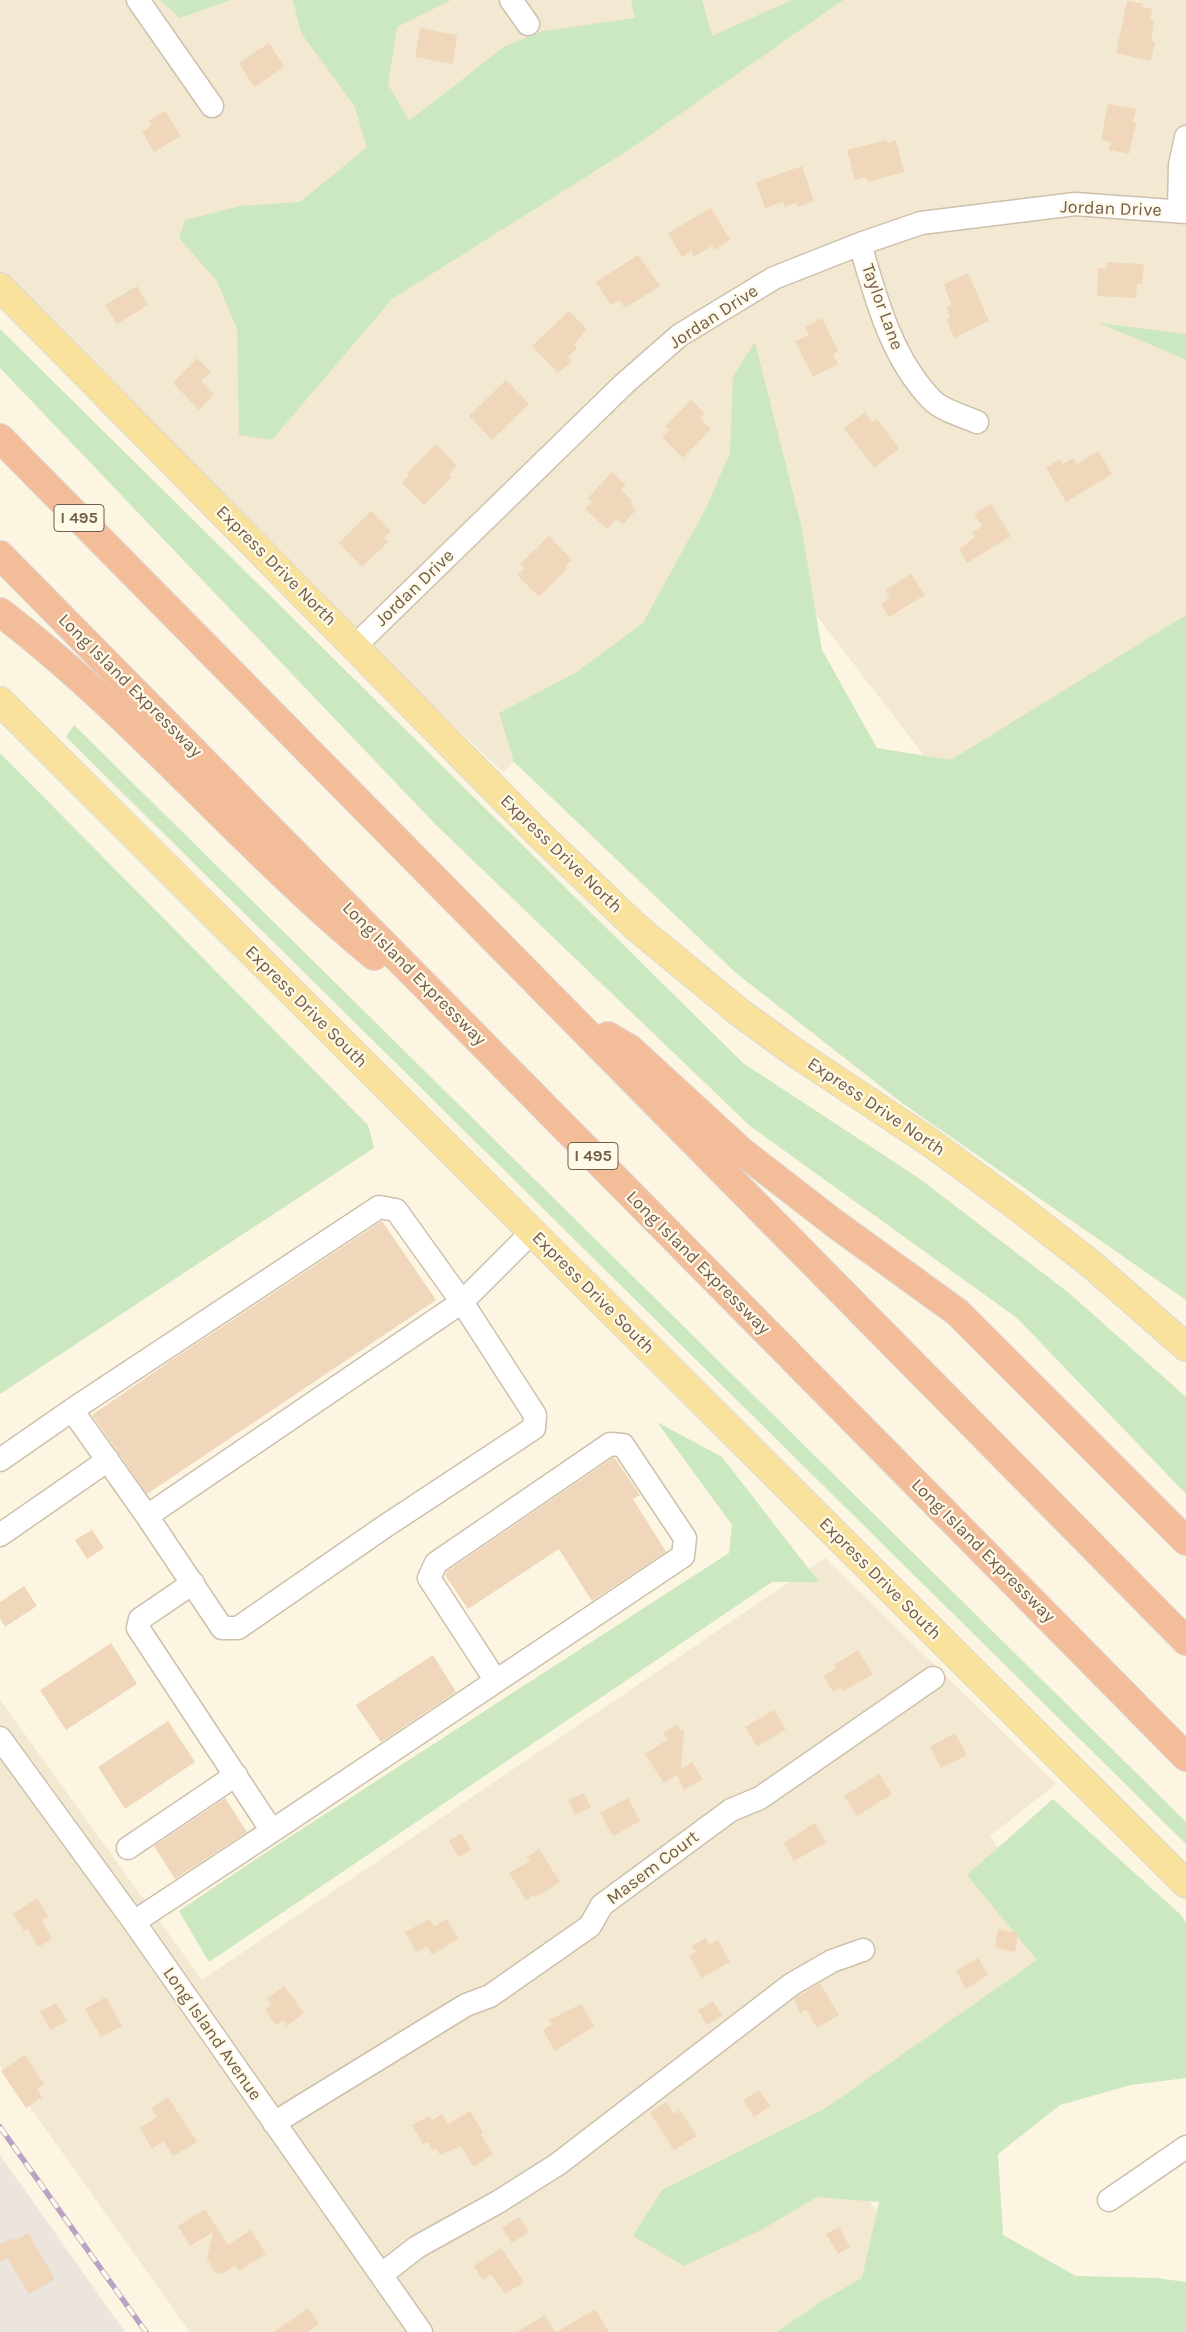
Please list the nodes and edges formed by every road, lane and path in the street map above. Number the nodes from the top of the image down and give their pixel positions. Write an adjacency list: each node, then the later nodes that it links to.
1 (138, 0): 4 (street)
2 (511, 0): 3 (street)
3 (528, 24)
4 (212, 106)
5 (1186, 137): 6 (street, Jordan Drive)
6 (1183, 212): 7 (street, Jordan Drive)
7 (860, 244): 9 (street, Taylor Lane); 13 (street, Jordan Drive)
8 (0, 287): 13 (main road, Express Drive North)
9 (977, 422)
10 (0, 438): 15 (highway, I 495)
11 (0, 554): 16 (highway, Long Island Expressway / I 495)
12 (0, 612): 16 (highway)
13 (355, 646): 19 (main road, Express Drive North)
14 (0, 701): 17 (main road, Express Drive South)
15 (570, 1014): 25 (highway); 27 (highway, I 495)
16 (485, 1047): 31 (highway, Long Island Expressway / I 495)
17 (532, 1232): 18 (street); 35 (main road, Express Drive South)
18 (462, 1302): 20 (street); 23 (street); 26 (street)
19 (1186, 1347)
20 (72, 1410): 21 (street); 22 (street)
21 (0, 1460)
22 (108, 1460): 23 (street); 24 (street)
23 (147, 1516): 26 (street)
24 (0, 1535)
25 (1186, 1541)
26 (193, 1584): 32 (street)
27 (1186, 1640)
28 (933, 1678): 38 (street, Masem Court)
29 (496, 1681): 29 (street); 33 (street)
30 (0, 1738): 36 (street, Long Island Avenue)
31 (1186, 1757)
32 (236, 1775): 33 (street); 34 (street)
33 (272, 1831): 36 (street)
34 (128, 1848)
35 (1186, 1884)
36 (134, 1922): 38 (street, Long Island Avenue)
37 (863, 1950): 41 (street)
38 (274, 2123): 41 (street, Long Island Avenue)
39 (1186, 2147): 40 (street)
40 (1109, 2200)
41 (380, 2275): 42 (street, Long Island Avenue)
42 (421, 2332)

